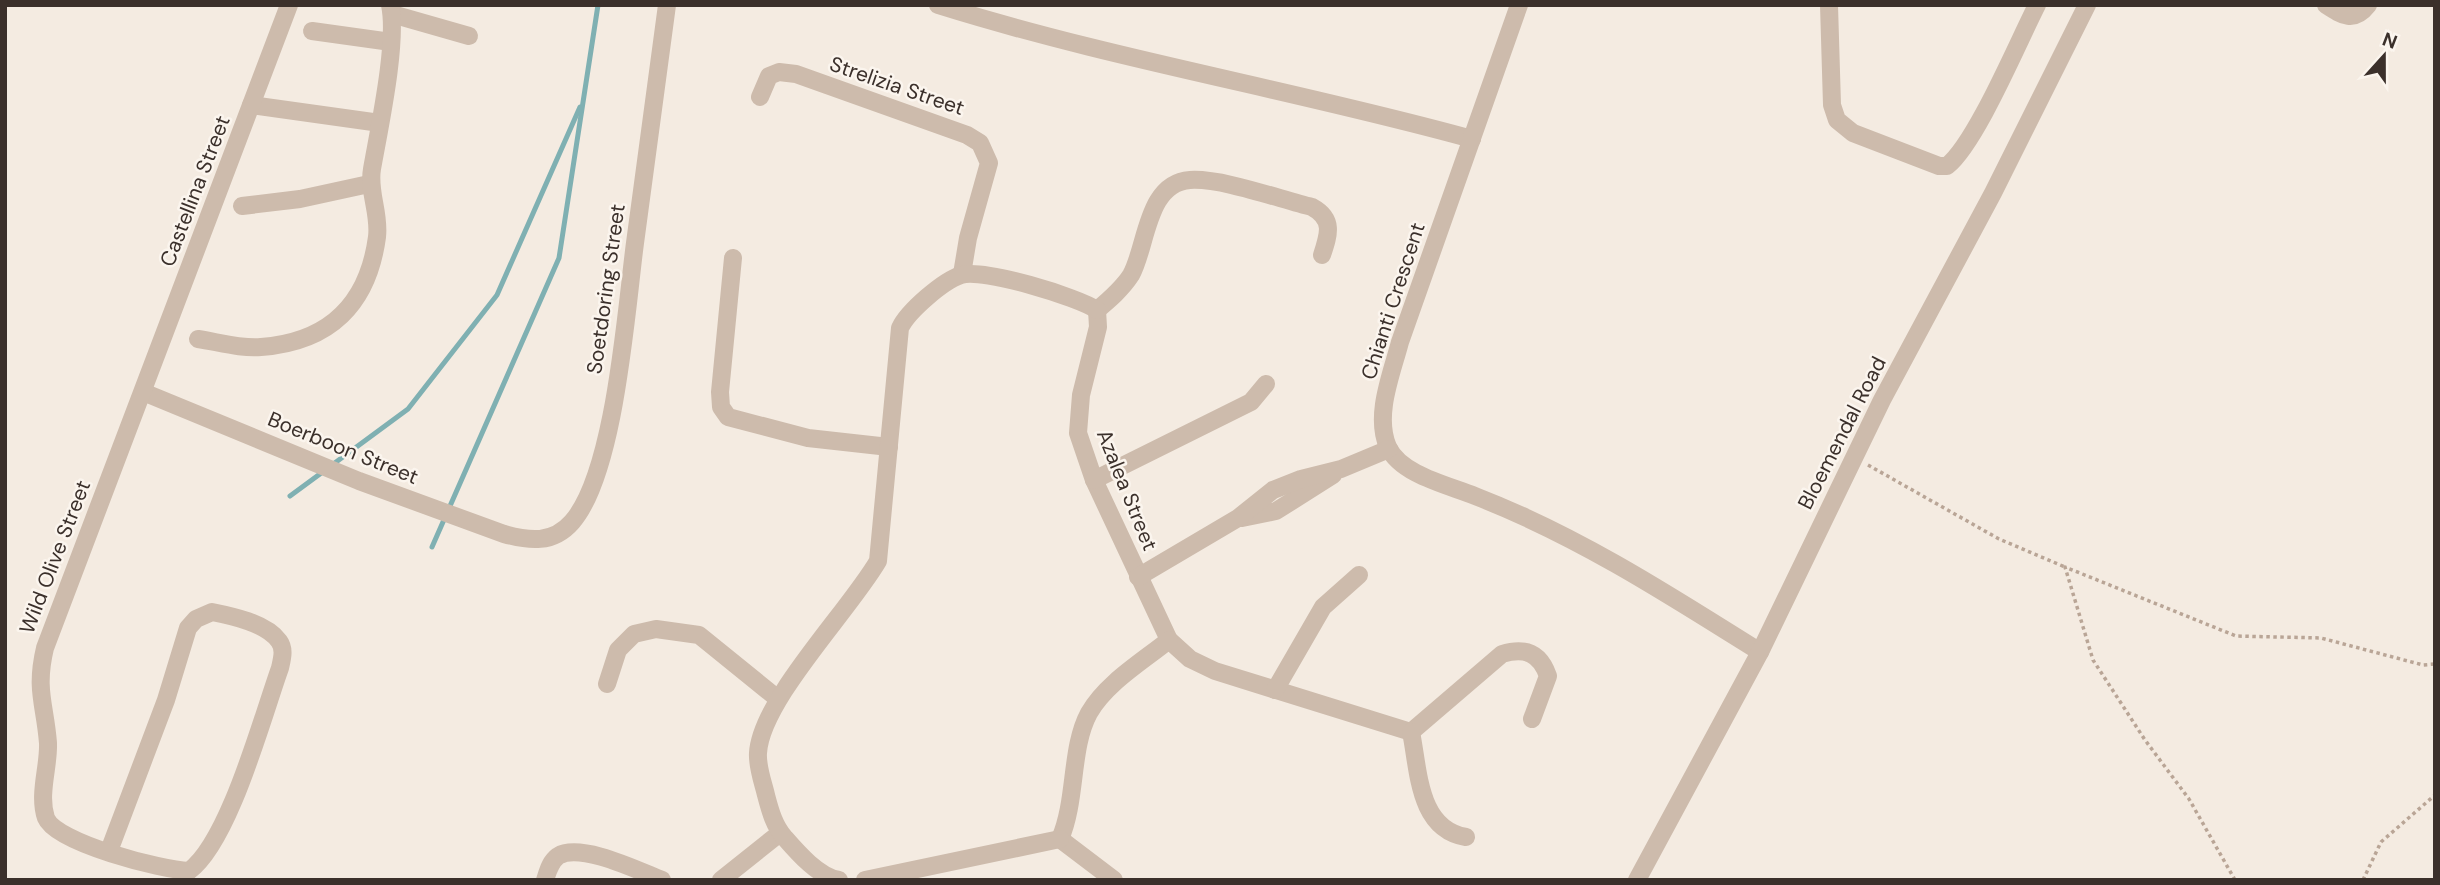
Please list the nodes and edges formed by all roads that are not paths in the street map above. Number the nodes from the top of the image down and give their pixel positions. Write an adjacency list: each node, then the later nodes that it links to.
1 (289, 5): 15 (street, Castellina Street)
2 (667, 5): 30 (street, Soetdoring Street)
3 (940, 5): 17 (street)
4 (1519, 5): 17 (street, Chianti Crescent)
5 (1829, 5): 6 (street)
6 (2037, 5)
7 (2087, 5): 34 (street, Bloemendal Road)
8 (2326, 5): 9 (street)
9 (2368, 5)
10 (391, 10): 12 (street); 13 (street)
11 (312, 31): 13 (street)
12 (469, 36)
13 (391, 42): 16 (street)
14 (760, 97): 22 (street, Strelizia Street)
15 (251, 105): 16 (street); 26 (street, Castellina Street)
16 (380, 123): 18 (street)
17 (1472, 139): 28 (street, Chianti Crescent)
18 (369, 184): 19 (street); 24 (street)
19 (242, 206)
20 (1322, 256): 23 (street)
21 (733, 257): 27 (street)
22 (962, 274): 23 (street); 27 (street)
23 (1097, 310): 29 (street, Azalea Street)
24 (198, 339)
25 (1266, 384): 29 (street)
26 (143, 393): 30 (street, Boerboon Street); 43 (street, Wild Olive Street)
27 (889, 447): 37 (street)
28 (1389, 449): 32 (street); 34 (street)
29 (1094, 480): 32 (street, Azalea Street)
30 (528, 540)
31 (1359, 575): 36 (street)
32 (1138, 577): 33 (street, Azalea Street)
33 (1169, 640): 36 (street); 42 (street)
34 (1760, 652): 50 (street, Bloemendal Road)
35 (607, 684): 37 (street)
36 (1275, 690): 39 (street)
37 (778, 698): 40 (street)
38 (1532, 719): 39 (street)
39 (1411, 732): 41 (street)
40 (780, 833): 46 (street); 47 (street)
41 (1466, 836)
42 (1060, 839): 48 (street); 49 (street)
43 (110, 851): 43 (street)
44 (545, 880): 45 (street)
45 (662, 880)
46 (721, 880)
47 (839, 880)
48 (865, 880)
49 (1114, 880)
50 (1637, 880)

